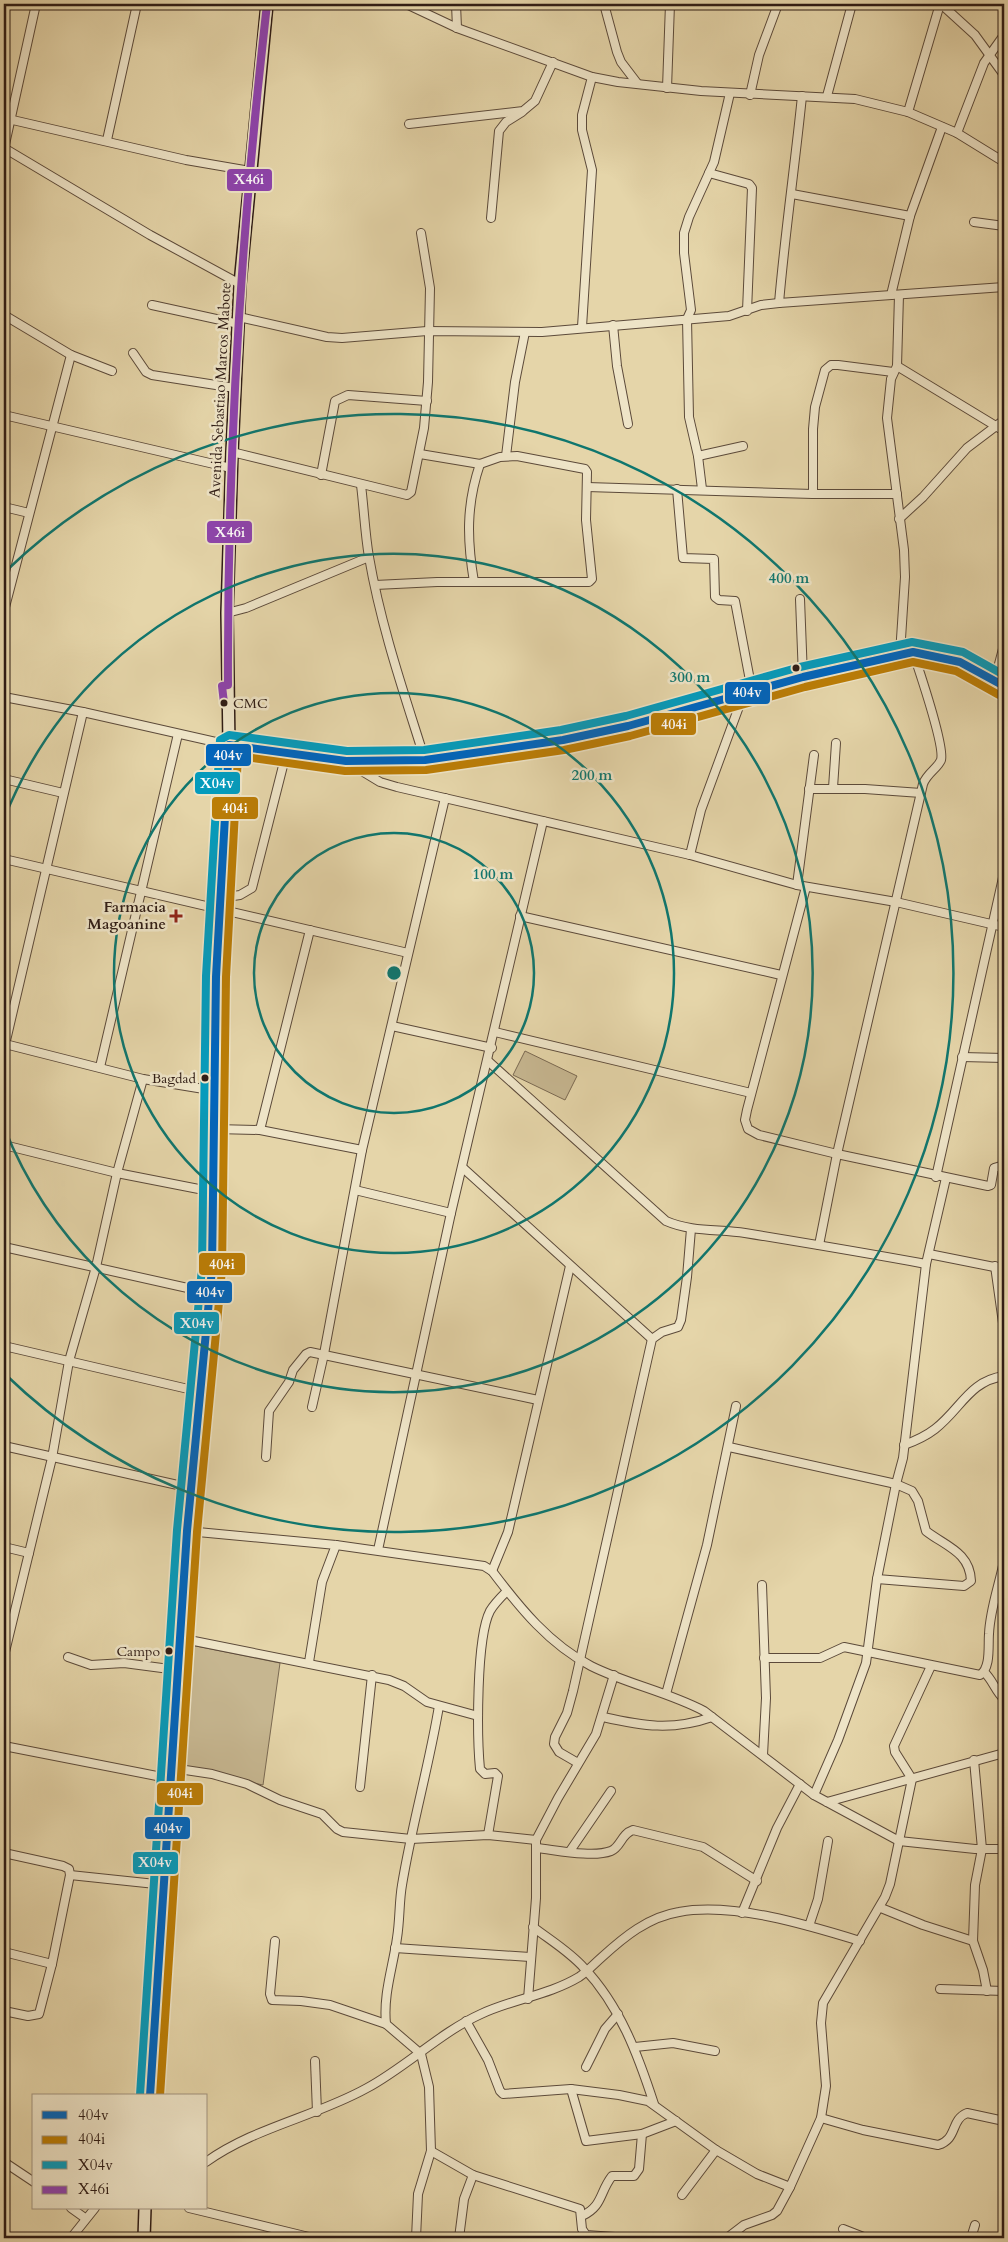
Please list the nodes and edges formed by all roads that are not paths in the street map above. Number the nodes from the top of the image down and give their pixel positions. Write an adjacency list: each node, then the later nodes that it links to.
1 (36, 4): 25 (street)
2 (137, 4): 29 (street)
3 (267, 4): 32 (main road, Avenida Sebastiao Marcos Mabote)
4 (406, 4): 11 (street)
5 (456, 4): 11 (street)
6 (604, 4): 17 (street)
7 (670, 4): 18 (street)
8 (778, 4): 20 (street)
9 (852, 4): 22 (street)
10 (941, 4): 13 (street); 24 (street)
11 (457, 28): 14 (street)
12 (1004, 34): 13 (street)
13 (990, 53): 15 (street); 28 (street)
14 (553, 62): 16 (street); 23 (street)
15 (1004, 75)
16 (592, 77): 17 (street); 50 (street)
17 (637, 83): 18 (street)
18 (667, 88): 19 (street)
19 (730, 93): 20 (street); 33 (street)
20 (750, 95): 21 (street)
21 (802, 96): 22 (street); 34 (street)
22 (827, 96): 24 (street)
23 (523, 111): 26 (street); 36 (street)
24 (908, 112): 27 (street)
25 (7, 118): 29 (street); 30 (street)
26 (409, 124)
27 (942, 127): 28 (street); 35 (street)
28 (957, 133): 31 (street)
29 (106, 140): 32 (street)
30 (4, 148): 40 (street)
31 (1004, 162)
32 (250, 171): 40 (main road, Avenida Sebastiao Marcos Mabote)
33 (709, 173): 45 (street); 47 (street)
34 (792, 194): 35 (street); 43 (street)
35 (910, 216): 42 (street)
36 (491, 218)
37 (974, 222): 38 (street)
38 (1004, 226)
39 (421, 234): 51 (street)
40 (240, 284): 48 (main road, Avenida Sebastiao Marcos Mabote)
41 (1004, 287): 42 (street)
42 (895, 295): 43 (street); 55 (street)
43 (779, 302): 45 (street)
44 (152, 304): 48 (street)
45 (746, 311): 47 (street)
46 (4, 315): 54 (street)
47 (687, 319): 49 (street); 68 (street)
48 (239, 321): 51 (street); 57 (main road, Avenida Sebastiao Marcos Mabote)
49 (614, 325): 50 (street); 61 (street)
50 (582, 327): 52 (street)
51 (427, 331): 52 (street); 58 (street)
52 (525, 332): 67 (street)
53 (133, 353): 57 (street)
54 (71, 355): 56 (street); 62 (street)
55 (895, 369): 60 (street); 76 (street); 77 (street)
56 (112, 371)
57 (235, 388): 65 (main road, Avenida Sebastiao Marcos Mabote)
58 (427, 401): 66 (street); 71 (street)
59 (4, 415): 62 (street)
60 (1002, 420): 63 (street); 80 (street)
61 (628, 424)
62 (54, 426): 70 (street); 79 (street)
63 (1004, 431)
64 (744, 446): 68 (street)
65 (232, 452): 70 (main road, Avenida Sebastiao Marcos Mabote); 71 (street)
66 (420, 454): 69 (street); 72 (street)
67 (506, 456): 69 (street); 73 (street)
68 (698, 456): 75 (street)
69 (480, 464): 82 (street)
70 (231, 468): 86 (main road, Avenida Sebastiao Marcos Mabote)
71 (322, 475): 72 (street)
72 (361, 485): 81 (street)
73 (587, 487): 74 (street); 82 (street)
74 (677, 489): 75 (street); 93 (street)
75 (702, 489): 76 (street)
76 (813, 494): 77 (street)
77 (897, 494): 80 (street)
78 (4, 507): 79 (street)
79 (29, 513): 85 (street)
80 (899, 518): 89 (street)
81 (369, 557): 83 (street); 86 (street)
82 (474, 582): 83 (street)
83 (375, 585): 101 (street)
84 (800, 599): 90 (street)
85 (4, 611)
86 (227, 613): 98 (main road, Avenida Sebastiao Marcos Mabote)
87 (1004, 646): 91 (street)
88 (913, 652): 89 (street); 91 (street); 107 (street)
89 (900, 654): 90 (street)
90 (803, 677): 93 (street)
91 (995, 679): 92 (street)
92 (1004, 686)
93 (748, 692): 101 (street); 110 (street)
94 (4, 697): 95 (street)
95 (83, 712): 96 (street); 106 (street)
96 (178, 734): 98 (street); 115 (street)
97 (836, 742): 104 (street)
98 (229, 745): 99 (street); 117 (main road, Avenida Sebastiao Marcos Mabote)
99 (286, 754): 102 (street); 117 (street)
100 (814, 755): 105 (street)
101 (425, 760): 102 (street)
102 (346, 761): 108 (street)
103 (4, 779): 106 (street)
104 (833, 788): 105 (street); 107 (street)
105 (809, 789): 114 (street)
106 (63, 793): 112 (street)
107 (921, 793): 116 (street)
108 (446, 798): 109 (street); 122 (street)
109 (543, 821): 110 (street); 118 (street)
110 (690, 855): 114 (street)
111 (4, 859): 112 (street)
112 (47, 869): 115 (street); 126 (street)
113 (1004, 873): 119 (street)
114 (801, 886): 116 (street); 123 (street)
115 (142, 892): 117 (street); 131 (street)
116 (896, 902): 119 (street); 139 (street)
117 (219, 904): 121 (street); 133 (main road, Avenida Sebastiao Marcos Mabote)
118 (520, 916): 123 (street); 125 (street)
119 (993, 925): 120 (street); 128 (street)
120 (1004, 927)
121 (310, 930): 122 (street); 136 (street)
122 (408, 953): 124 (street)
123 (781, 975): 134 (street)
124 (392, 1026): 127 (street); 138 (street)
125 (495, 1032): 127 (street); 134 (street)
126 (4, 1047): 131 (street)
127 (492, 1048): 130 (street)
128 (962, 1057): 129 (street); 143 (street)
129 (1004, 1058)
130 (488, 1061): 141 (street); 148 (street)
131 (100, 1067): 132 (street)
132 (143, 1078): 133 (street); 142 (street)
133 (216, 1091): 135 (main road, Avenida Sebastiao Marcos Mabote)
134 (751, 1093): 139 (street)
135 (215, 1129): 136 (street); 146 (main road, Avenida Sebastiao Marcos Mabote)
136 (260, 1130): 138 (street)
137 (4, 1145): 142 (street)
138 (362, 1150): 145 (street)
139 (837, 1154): 143 (street); 149 (street)
140 (1004, 1165): 144 (street)
141 (463, 1168): 147 (street); 153 (street)
142 (118, 1173): 146 (street); 155 (street)
143 (936, 1176): 144 (street)
144 (946, 1178): 151 (street)
145 (355, 1190): 147 (street); 161 (street)
146 (214, 1192): 157 (main road, Avenida Sebastiao Marcos Mabote)
147 (451, 1213): 163 (street)
148 (691, 1228): 149 (street); 159 (street)
149 (818, 1244): 152 (street)
150 (4, 1247): 155 (street)
151 (928, 1254): 152 (street); 154 (street)
152 (926, 1264): 170 (street)
153 (570, 1266): 159 (street); 166 (street)
154 (994, 1266): 156 (street); 158 (street)
155 (96, 1267): 157 (street); 162 (street)
156 (1004, 1269)
157 (210, 1293): 165 (main road, Avenida Sebastiao Marcos Mabote)
158 (1004, 1330)
159 (652, 1339): 193 (street)
160 (4, 1346): 162 (street)
161 (324, 1354): 163 (street); 168 (street); 172 (street)
162 (69, 1361): 165 (street); 173 (street)
163 (415, 1375): 166 (street); 179 (street)
164 (1004, 1376): 170 (street)
165 (201, 1392): 175 (main road, Avenida Sebastiao Marcos Mabote)
166 (538, 1400): 182 (street)
167 (736, 1406): 171 (street)
168 (312, 1407)
169 (4, 1446): 173 (street)
170 (904, 1446): 174 (street)
171 (729, 1447): 174 (street); 200 (street)
172 (266, 1457)
173 (52, 1458): 175 (street); 180 (street)
174 (896, 1484): 183 (street); 183 (street)
175 (191, 1488): 176 (main road, Avenida Sebastiao Marcos Mabote)
176 (187, 1531): 177 (street); 187 (main road, Avenida Sebastiao Marcos Mabote)
177 (336, 1545): 179 (street); 194 (street)
178 (4, 1547): 180 (street)
179 (378, 1550): 182 (street)
180 (29, 1553): 188 (street)
181 (1004, 1561): 185 (street)
182 (492, 1571): 186 (street)
183 (877, 1579): 189 (street)
184 (762, 1585): 192 (street)
185 (1001, 1589): 197 (street)
186 (507, 1590): 193 (street); 203 (street)
187 (179, 1638): 194 (street); 196 (main road, Avenida Sebastiao Marcos Mabote)
188 (5, 1642): 190 (street)
189 (868, 1652): 192 (street); 195 (street); 216 (street)
190 (4, 1656)
191 (68, 1657): 196 (street)
192 (764, 1658): 208 (street)
193 (580, 1660): 199 (street); 210 (street)
194 (309, 1662): 198 (street)
195 (931, 1666): 197 (street); 212 (street)
196 (177, 1670): 211 (main road, Avenida Sebastiao Marcos Mabote)
197 (984, 1672): 201 (street)
198 (372, 1675): 202 (street); 214 (street)
199 (614, 1675): 200 (street); 204 (street)
200 (666, 1694): 205 (street)
201 (1004, 1699)
202 (439, 1706): 203 (street); 219 (street)
203 (478, 1716): 218 (street)
204 (603, 1717): 205 (street); 210 (street)
205 (712, 1717): 208 (street)
206 (4, 1746): 211 (street)
207 (1004, 1753): 209 (street)
208 (762, 1755): 213 (street)
209 (974, 1760): 212 (street); 224 (street)
210 (578, 1763): 222 (street)
211 (172, 1774): 219 (street); 229 (main road, Avenida Sebastiao Marcos Mabote)
212 (912, 1779): 217 (street); 221 (street)
213 (800, 1784): 216 (street); 228 (street)
214 (360, 1787)
215 (611, 1791): 225 (street)
216 (814, 1795): 217 (street)
217 (827, 1802): 221 (street)
218 (488, 1835): 219 (street); 222 (street)
219 (411, 1839): 237 (street)
220 (828, 1841): 232 (street)
221 (899, 1841): 224 (street); 230 (street)
222 (536, 1844): 225 (street); 233 (street)
223 (1004, 1848): 224 (street)
224 (982, 1849): 236 (street)
225 (570, 1851): 228 (street)
226 (4, 1853): 227 (street)
227 (70, 1874): 229 (street); 240 (street)
228 (757, 1881): 231 (street)
229 (165, 1885): 256 (main road, Avenida Sebastiao Marcos Mabote)
230 (881, 1908): 235 (street); 236 (street)
231 (742, 1913): 232 (street); 241 (street)
232 (809, 1926): 235 (street)
233 (533, 1927): 239 (street); 241 (street)
234 (275, 1941): 249 (street)
235 (860, 1941): 259 (street)
236 (973, 1941): 243 (street)
237 (396, 1948): 239 (street); 249 (street)
238 (4, 1952): 240 (street)
239 (530, 1957): 245 (street)
240 (52, 1964): 246 (street)
241 (588, 1972): 245 (street); 247 (street)
242 (940, 1989): 243 (street)
243 (987, 1991): 244 (street)
244 (1004, 1991)
245 (528, 1998): 248 (street)
246 (4, 2011)
247 (618, 2014): 250 (street); 254 (street)
248 (466, 2021): 252 (street); 255 (street)
249 (386, 2024): 252 (street)
250 (635, 2046): 251 (street); 257 (street)
251 (715, 2051)
252 (421, 2054): 258 (street); 264 (street)
253 (315, 2061): 258 (street)
254 (586, 2067)
255 (571, 2089): 257 (street); 262 (street)
256 (150, 2094)
257 (654, 2104): 260 (street)
258 (317, 2112): 265 (street)
259 (821, 2118): 261 (street); 269 (street)
260 (676, 2120): 262 (street); 263 (street)
261 (1004, 2122)
262 (642, 2134): 275 (street)
263 (716, 2150): 269 (street); 270 (street)
264 (431, 2151): 267 (street); 283 (street)
265 (208, 2161)
266 (4, 2162): 268 (street)
267 (473, 2175): 275 (street); 284 (street)
268 (32, 2181)
269 (790, 2187): 286 (street)
270 (682, 2196)
271 (74, 2210): 276 (street)
272 (92, 2210): 276 (street)
273 (146, 2210): 281 (main road)
274 (197, 2210): 282 (street)
275 (582, 2216): 279 (street)
276 (85, 2218): 280 (street)
277 (975, 2225): 288 (street)
278 (843, 2229): 287 (street)
279 (602, 2237): 285 (street)
280 (71, 2238)
281 (144, 2238)
282 (313, 2238)
283 (416, 2238)
284 (459, 2238)
285 (629, 2238)
286 (727, 2238)
287 (866, 2238)
288 (971, 2238)

